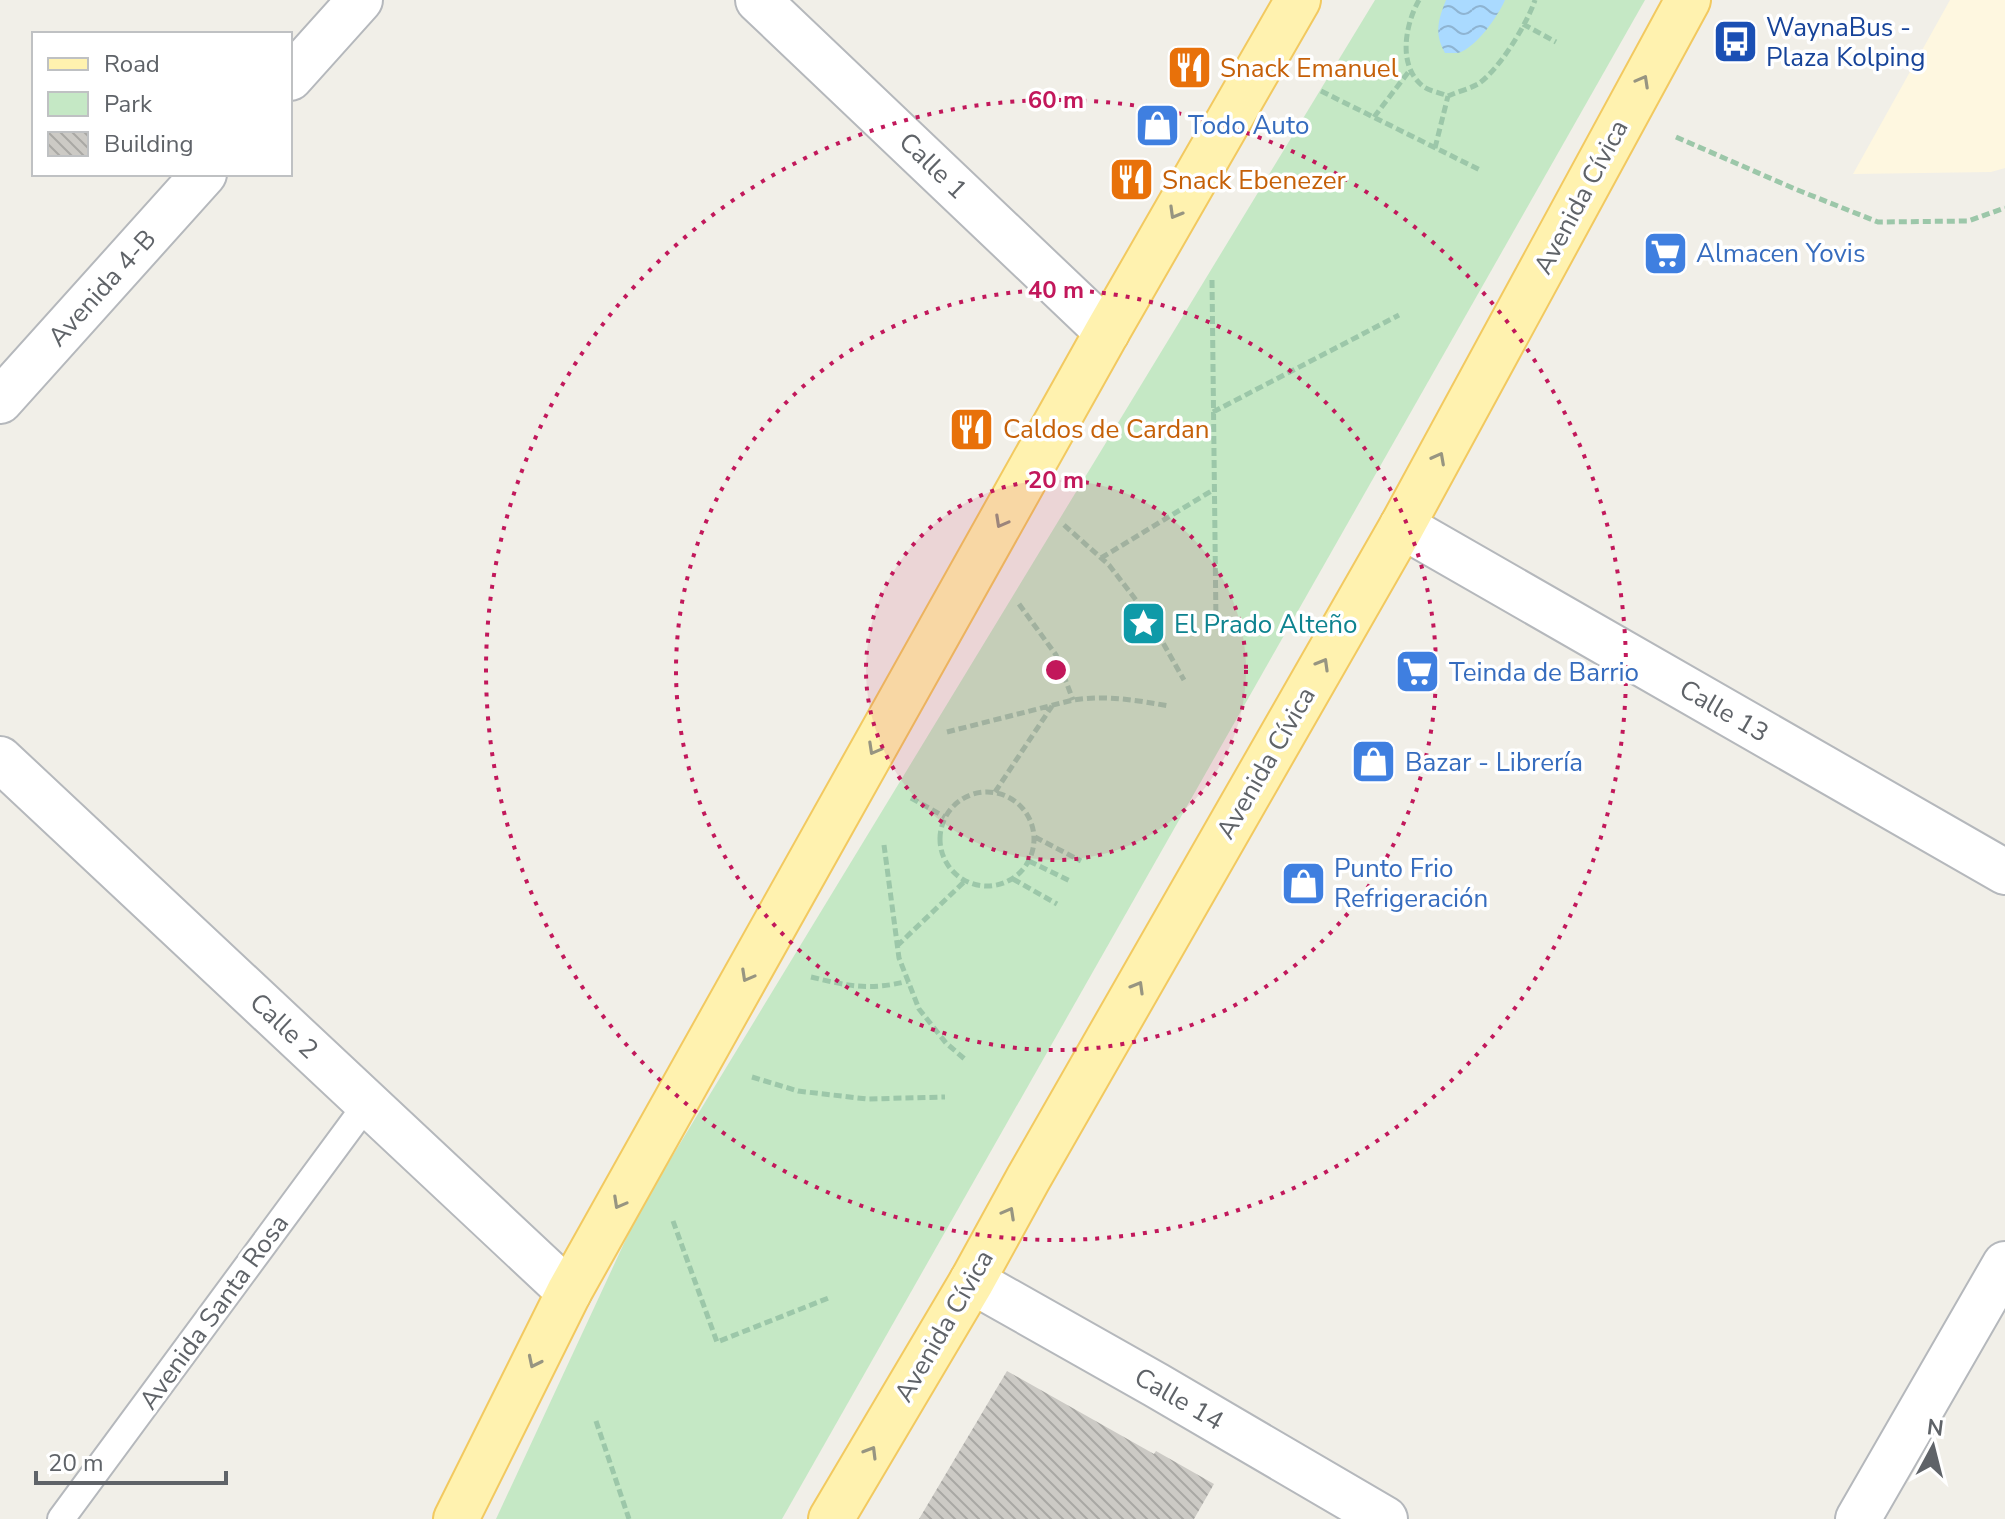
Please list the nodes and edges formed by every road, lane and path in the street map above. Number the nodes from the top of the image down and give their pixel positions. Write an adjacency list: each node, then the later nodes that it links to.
1 (360, 0): 10 (street)
2 (758, 0): 21 (street, Calle 1)
3 (1298, 0): 21 (main road, one-way to 21)
4 (1419, 0): 9 (path)
5 (1535, 0): 7 (path)
6 (1688, 0): 26 (main road, Avenida Cívica, one-way to 6)
7 (1523, 24): 8 (path); 12 (path)
8 (1556, 42)
9 (1410, 70): 12 (path); 13 (path)
10 (292, 76)
11 (1321, 91): 13 (path)
12 (1448, 96): 15 (path)
13 (1374, 117): 15 (path)
14 (1668, 133): 18 (path)
15 (1435, 148): 16 (path)
16 (1482, 171)
17 (202, 176): 22 (street, Avenida 4-B)
18 (2005, 208)
19 (1212, 280): 23 (path)
20 (1399, 315): 23 (path)
21 (1107, 332): 58 (main road, one-way to 58)
22 (0, 401)
23 (1213, 412): 24 (path)
24 (1214, 489): 27 (path); 29 (path)
25 (1064, 525): 27 (path)
26 (1402, 526): 43 (street, Calle 13); 57 (main road, Avenida Cívica, one-way to 26)
27 (1101, 558): 30 (path)
28 (1019, 604): 31 (path)
29 (1216, 624)
30 (1184, 680)
31 (1073, 700): 32 (path); 33 (path)
32 (1053, 705): 34 (path); 36 (path)
33 (1169, 706)
34 (946, 733)
35 (0, 759): 54 (street, Calle 2)
36 (995, 792): 38 (path); 39 (path)
37 (909, 797): 38 (path)
38 (945, 817): 45 (path)
39 (1035, 837): 41 (path); 42 (path)
40 (884, 841): 48 (path)
41 (1029, 861): 44 (path); 46 (path)
42 (1081, 861)
43 (2005, 872)
44 (1013, 879): 45 (path); 47 (path)
45 (965, 881): 48 (path)
46 (1070, 881)
47 (1057, 904)
48 (897, 946): 50 (path)
49 (806, 976): 50 (path)
50 (908, 981): 51 (path)
51 (967, 1061)
52 (748, 1076): 53 (path)
53 (945, 1097)
54 (367, 1104): 58 (street, Calle 2); 61 (lane, Avenida Santa Rosa)
55 (669, 1212): 59 (path)
56 (2005, 1264): 66 (street)
57 (972, 1281): 64 (main road, Avenida Cívica, one-way to 57); 65 (street, Calle 14)
58 (569, 1292): 62 (main road, one-way to 62)
59 (831, 1297)
60 (596, 1421): 63 (path)
61 (61, 1519)
62 (456, 1519)
63 (629, 1519)
64 (831, 1519)
65 (1385, 1519)
66 (1858, 1519)

